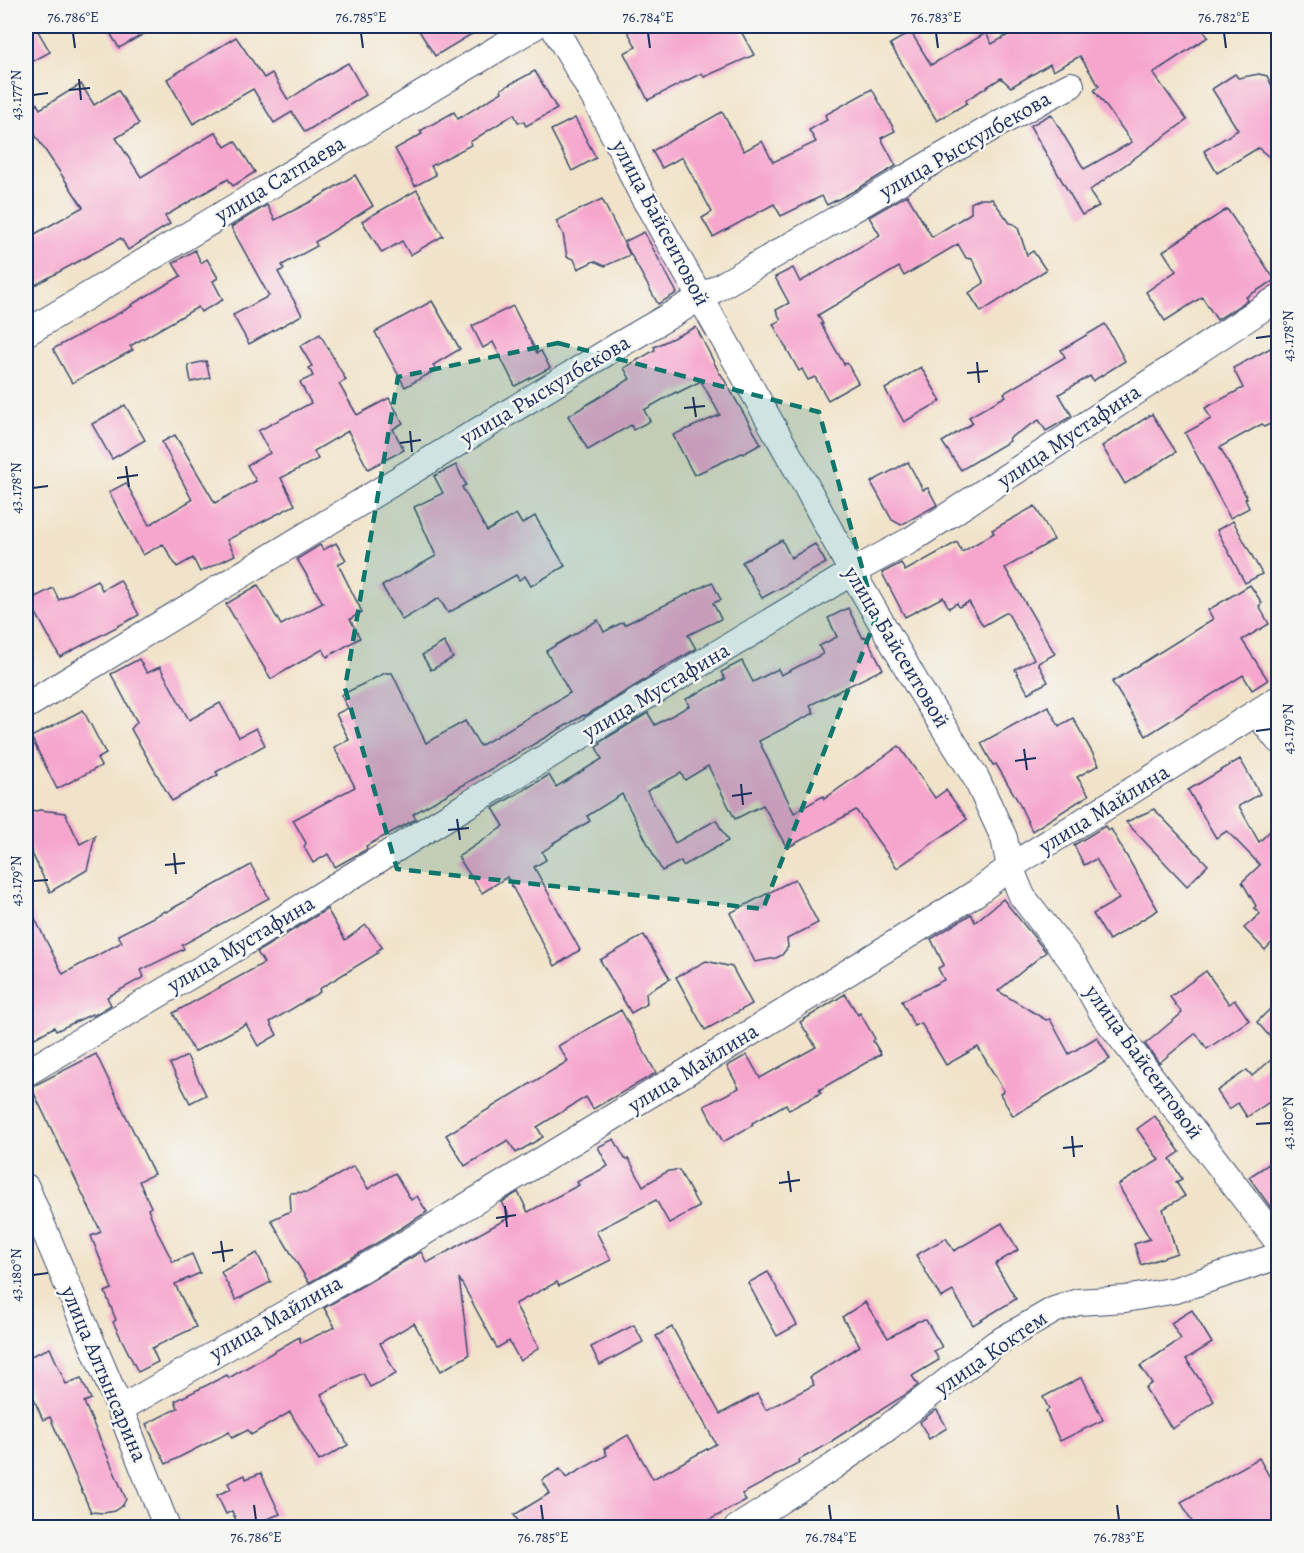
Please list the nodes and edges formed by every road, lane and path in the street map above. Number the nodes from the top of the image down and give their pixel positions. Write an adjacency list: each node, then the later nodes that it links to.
1 (536, 26): 6 (street, улица Сатпаева)
2 (553, 26): 4 (street, улица Байсеитовой)
3 (1071, 85): 4 (street, улица Рыскулбекова)
4 (700, 297): 7 (street, улица Байсеитовой); 9 (street, улица Рыскулбекова)
5 (1278, 298): 7 (street, улица Мустафина)
6 (26, 333)
7 (852, 572): 12 (street, улица Байсеитовой); 13 (street, улица Мустафина)
8 (1278, 699): 10 (street, улица Майлина)
9 (26, 706)
10 (1257, 713): 11 (street); 12 (street, улица Майлина)
11 (1278, 740)
12 (1010, 867): 15 (street, улица Байсеитовой); 17 (street, улица Майлина)
13 (26, 1073)
14 (26, 1187): 17 (street, улица Алтынсарина)
15 (1278, 1242)
16 (1278, 1257): 19 (street, улица Коктем)
17 (120, 1408): 18 (street, улица Алтынсарина)
18 (167, 1527)
19 (737, 1527)

